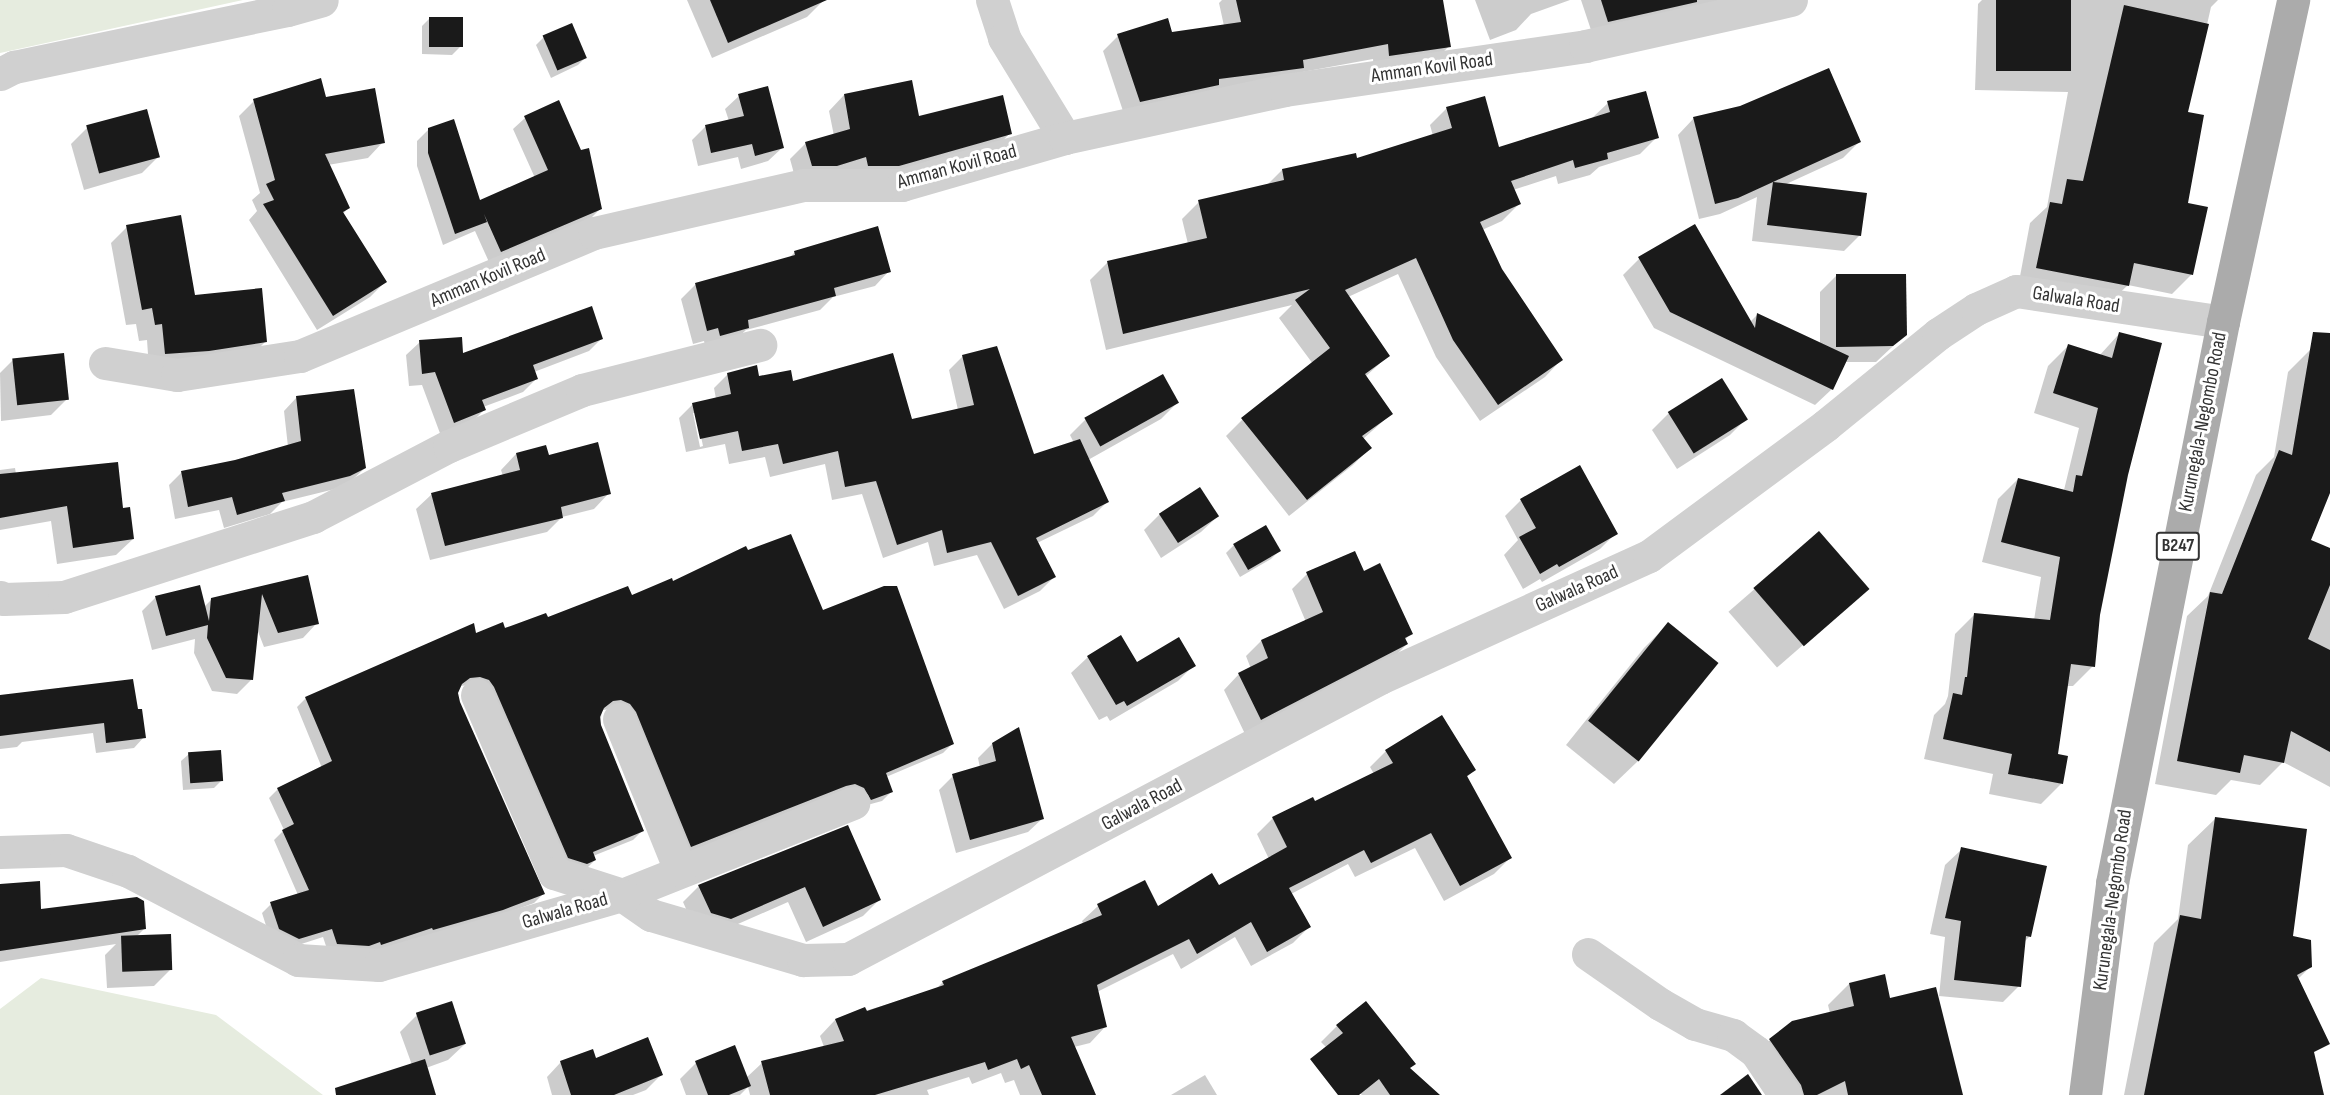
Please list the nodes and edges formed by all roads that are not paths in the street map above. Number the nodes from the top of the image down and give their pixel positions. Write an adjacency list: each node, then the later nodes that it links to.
1 (322, 0): 5 (street)
2 (992, 0): 6 (street)
3 (1791, 0): 6 (street, Amman Kovil Road)
4 (2293, 0): 7 (main road, Kurunegala-Negombo Road / B247)
5 (0, 74)
6 (1065, 138): 9 (street, Amman Kovil Road)
7 (2223, 322): 16 (street, Galwala Road); 19 (main road, Kurunegala-Negombo Road / B247)
8 (760, 345): 10 (street)
9 (105, 363)
10 (0, 597)
11 (477, 695): 16 (street)
12 (619, 719): 15 (street)
13 (853, 803): 15 (street)
14 (0, 852): 16 (street, Galwala Road)
15 (680, 870): 16 (street)
16 (622, 895)
17 (1588, 954): 18 (street)
18 (1785, 1095)
19 (2085, 1095)

